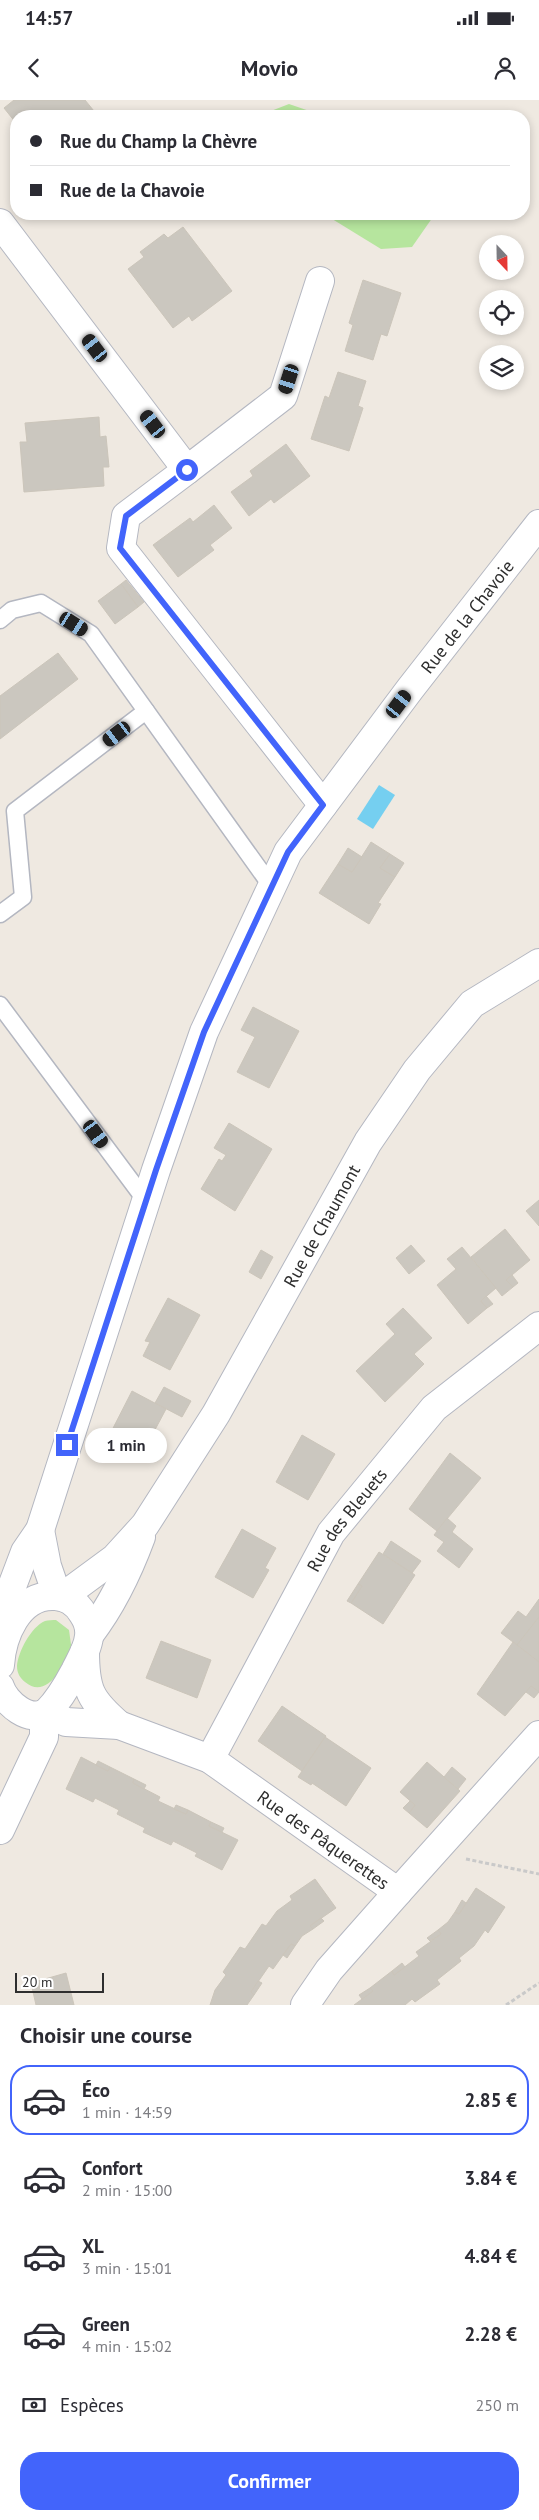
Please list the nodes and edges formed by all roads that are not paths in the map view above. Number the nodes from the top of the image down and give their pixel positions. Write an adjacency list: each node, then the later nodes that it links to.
1 (0, 223): 3 (street)
2 (320, 281): 3 (street)
3 (187, 470): 7 (street)
4 (537, 530): 7 (street, Rue de la Chavoie)
5 (0, 620): 6 (lane)
6 (146, 711): 8 (lane); 9 (lane)
7 (323, 805): 8 (street, Rue de la Chavoie)
8 (272, 887): 12 (street, Rue de la Chavoie)
9 (0, 914)
10 (539, 963): 14 (street, Rue de Chaumont)
11 (0, 1005): 12 (lane)
12 (146, 1201): 15 (street, Rue de la Chavoie)
13 (539, 1326): 23 (street, Rue des Bleuets)
14 (145, 1525): 16 (street, Rue de Chaumont); 18 (street, Rue de Chaumont)
15 (40, 1530): 16 (street); 17 (street, Rue de la Chavoie)
16 (60, 1596): 17 (street); 18 (street)
17 (7, 1628): 19 (street)
18 (87, 1642): 20 (street); 21 (street, Rue des Pâquerettes)
19 (0, 1684): 20 (street)
20 (50, 1721): 21 (street, Rue des Pâquerettes); 24 (street)
21 (119, 1725): 23 (street, Rue des Pâquerettes)
22 (537, 1741): 25 (street)
23 (210, 1759): 25 (street, Rue des Pâquerettes)
24 (0, 1830)
25 (398, 1892): 26 (street, Rue des Pâquerettes)
26 (305, 2005)

